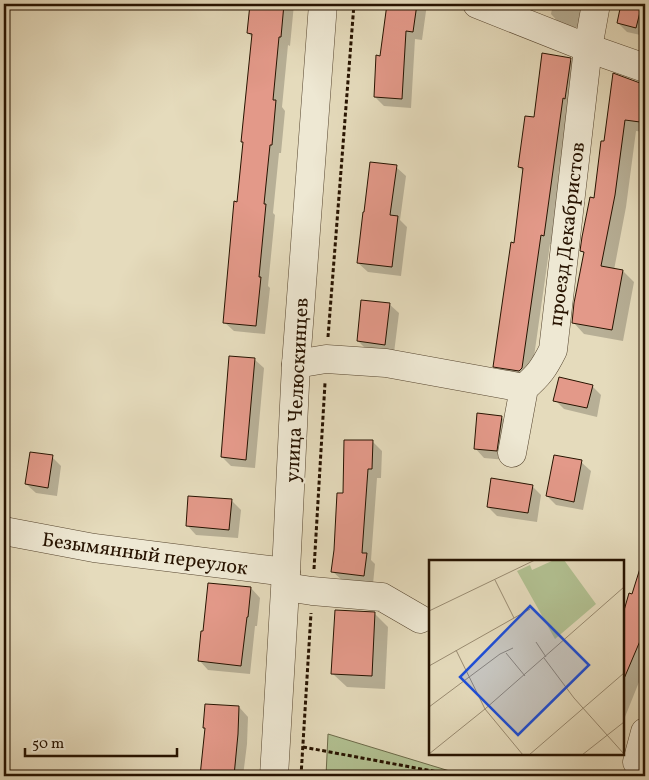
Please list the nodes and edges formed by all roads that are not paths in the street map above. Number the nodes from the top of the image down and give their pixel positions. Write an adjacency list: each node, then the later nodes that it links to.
1 (323, 4): 6 (street, улица Челюскинцев)
2 (477, 4): 4 (street)
3 (596, 4): 4 (street, проезд Декабристов)
4 (588, 48): 5 (street); 7 (street, проезд Декабристов)
5 (645, 68)
6 (296, 364): 7 (street); 10 (street, улица Челюскинцев)
7 (524, 388): 8 (street)
8 (512, 453)
9 (4, 531): 10 (street, Безымянный переулок)
10 (286, 580): 11 (street, Безымянный переулок); 14 (street, улица Челюскинцев)
11 (420, 619)
12 (645, 732): 13 (street)
13 (637, 762)
14 (274, 776)

